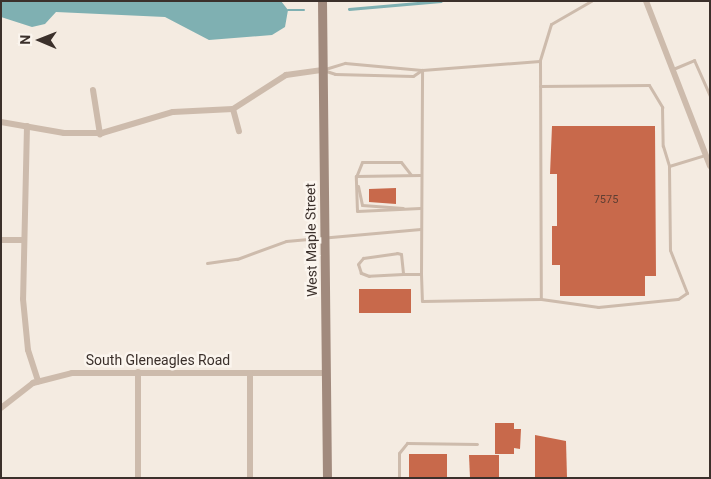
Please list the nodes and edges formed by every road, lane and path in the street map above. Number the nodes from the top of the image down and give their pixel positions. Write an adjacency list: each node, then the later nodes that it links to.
1 (322, 1): 6 (main road, West Maple Street)
2 (591, 1): 4 (lane)
3 (646, 1): 5 (street)
4 (540, 61): 7 (lane); 8 (lane)
5 (673, 69): 10 (lane); 16 (street)
6 (323, 70): 7 (lane); 7 (lane); 11 (street); 24 (main road, West Maple Street)
7 (422, 70): 19 (lane)
8 (540, 86): 17 (lane); 30 (lane)
9 (93, 90): 15 (street)
10 (710, 96)
11 (232, 109): 14 (street); 15 (street)
12 (1, 122): 13 (street)
13 (27, 126): 15 (street); 26 (street)
14 (239, 130)
15 (100, 134)
16 (708, 160): 17 (lane)
17 (669, 166): 30 (lane)
18 (411, 175): 19 (lane); 20 (lane); 20 (lane)
19 (420, 175): 22 (lane)
20 (356, 176): 21 (lane); 21 (lane)
21 (403, 208): 22 (lane)
22 (420, 208): 23 (lane)
23 (420, 229): 24 (lane); 29 (lane)
24 (325, 238): 27 (lane); 33 (main road, West Maple Street)
25 (1, 240): 26 (street)
26 (23, 240): 34 (street)
27 (207, 263)
28 (403, 274): 28 (lane); 29 (lane)
29 (421, 274): 30 (lane)
30 (541, 299)
31 (138, 372): 32 (street, South Gleneagles Road); 34 (street, South Gleneagles Road); 37 (street)
32 (250, 372): 33 (street, South Gleneagles Road); 38 (street)
33 (326, 373): 39 (main road, West Maple Street)
34 (38, 381): 35 (street, South Gleneagles Road)
35 (1, 408)
36 (477, 444): 40 (lane)
37 (138, 478)
38 (250, 478)
39 (327, 478)
40 (399, 478)

